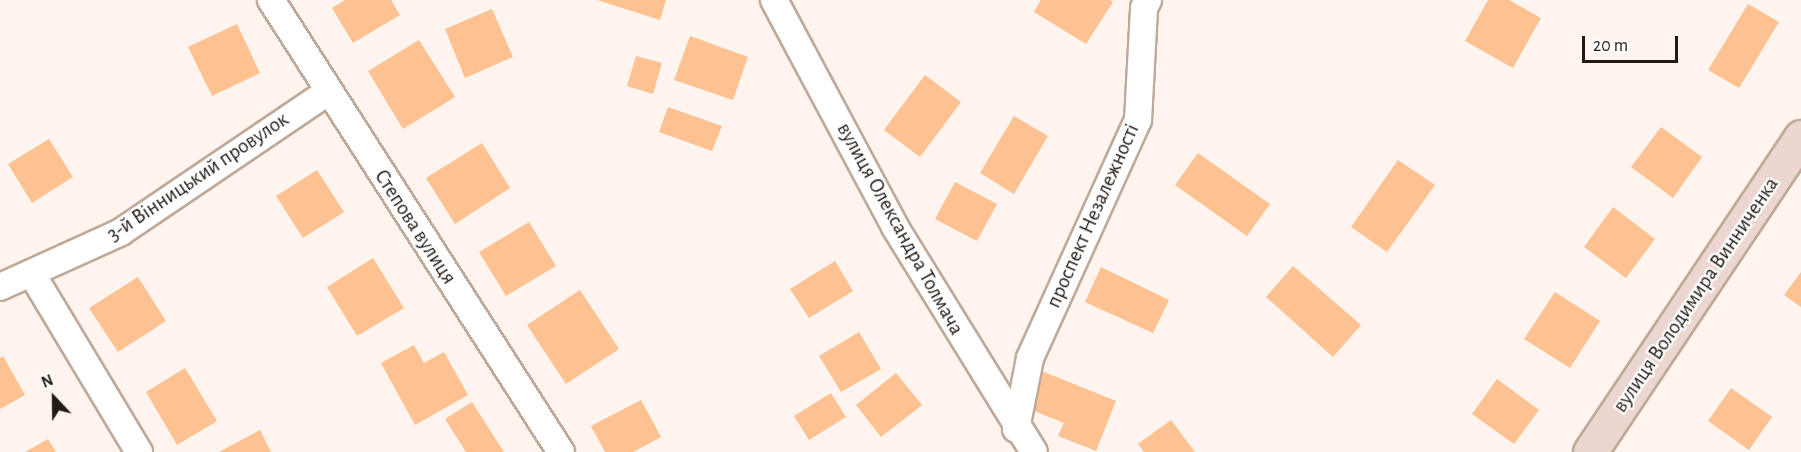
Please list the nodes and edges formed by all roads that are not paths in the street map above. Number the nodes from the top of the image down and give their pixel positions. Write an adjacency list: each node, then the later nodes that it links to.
1 (271, 0): 4 (street, Степова вулиця)
2 (774, 0): 8 (street, вулиця Олександра Толмача)
3 (1148, 0): 8 (street, проспект Незалежності)
4 (328, 92): 6 (street, 3-й Вінницький провулок); 10 (street, Степова вулиця)
5 (1801, 137): 12 (main road, вулиця Володимира Винниченка)
6 (32, 274): 7 (street, 3-й Вінницький провулок); 9 (street)
7 (0, 287)
8 (1016, 429): 11 (street, вулиця Олександра Толмача)
9 (139, 452)
10 (561, 452)
11 (1034, 452)
12 (1590, 452)

